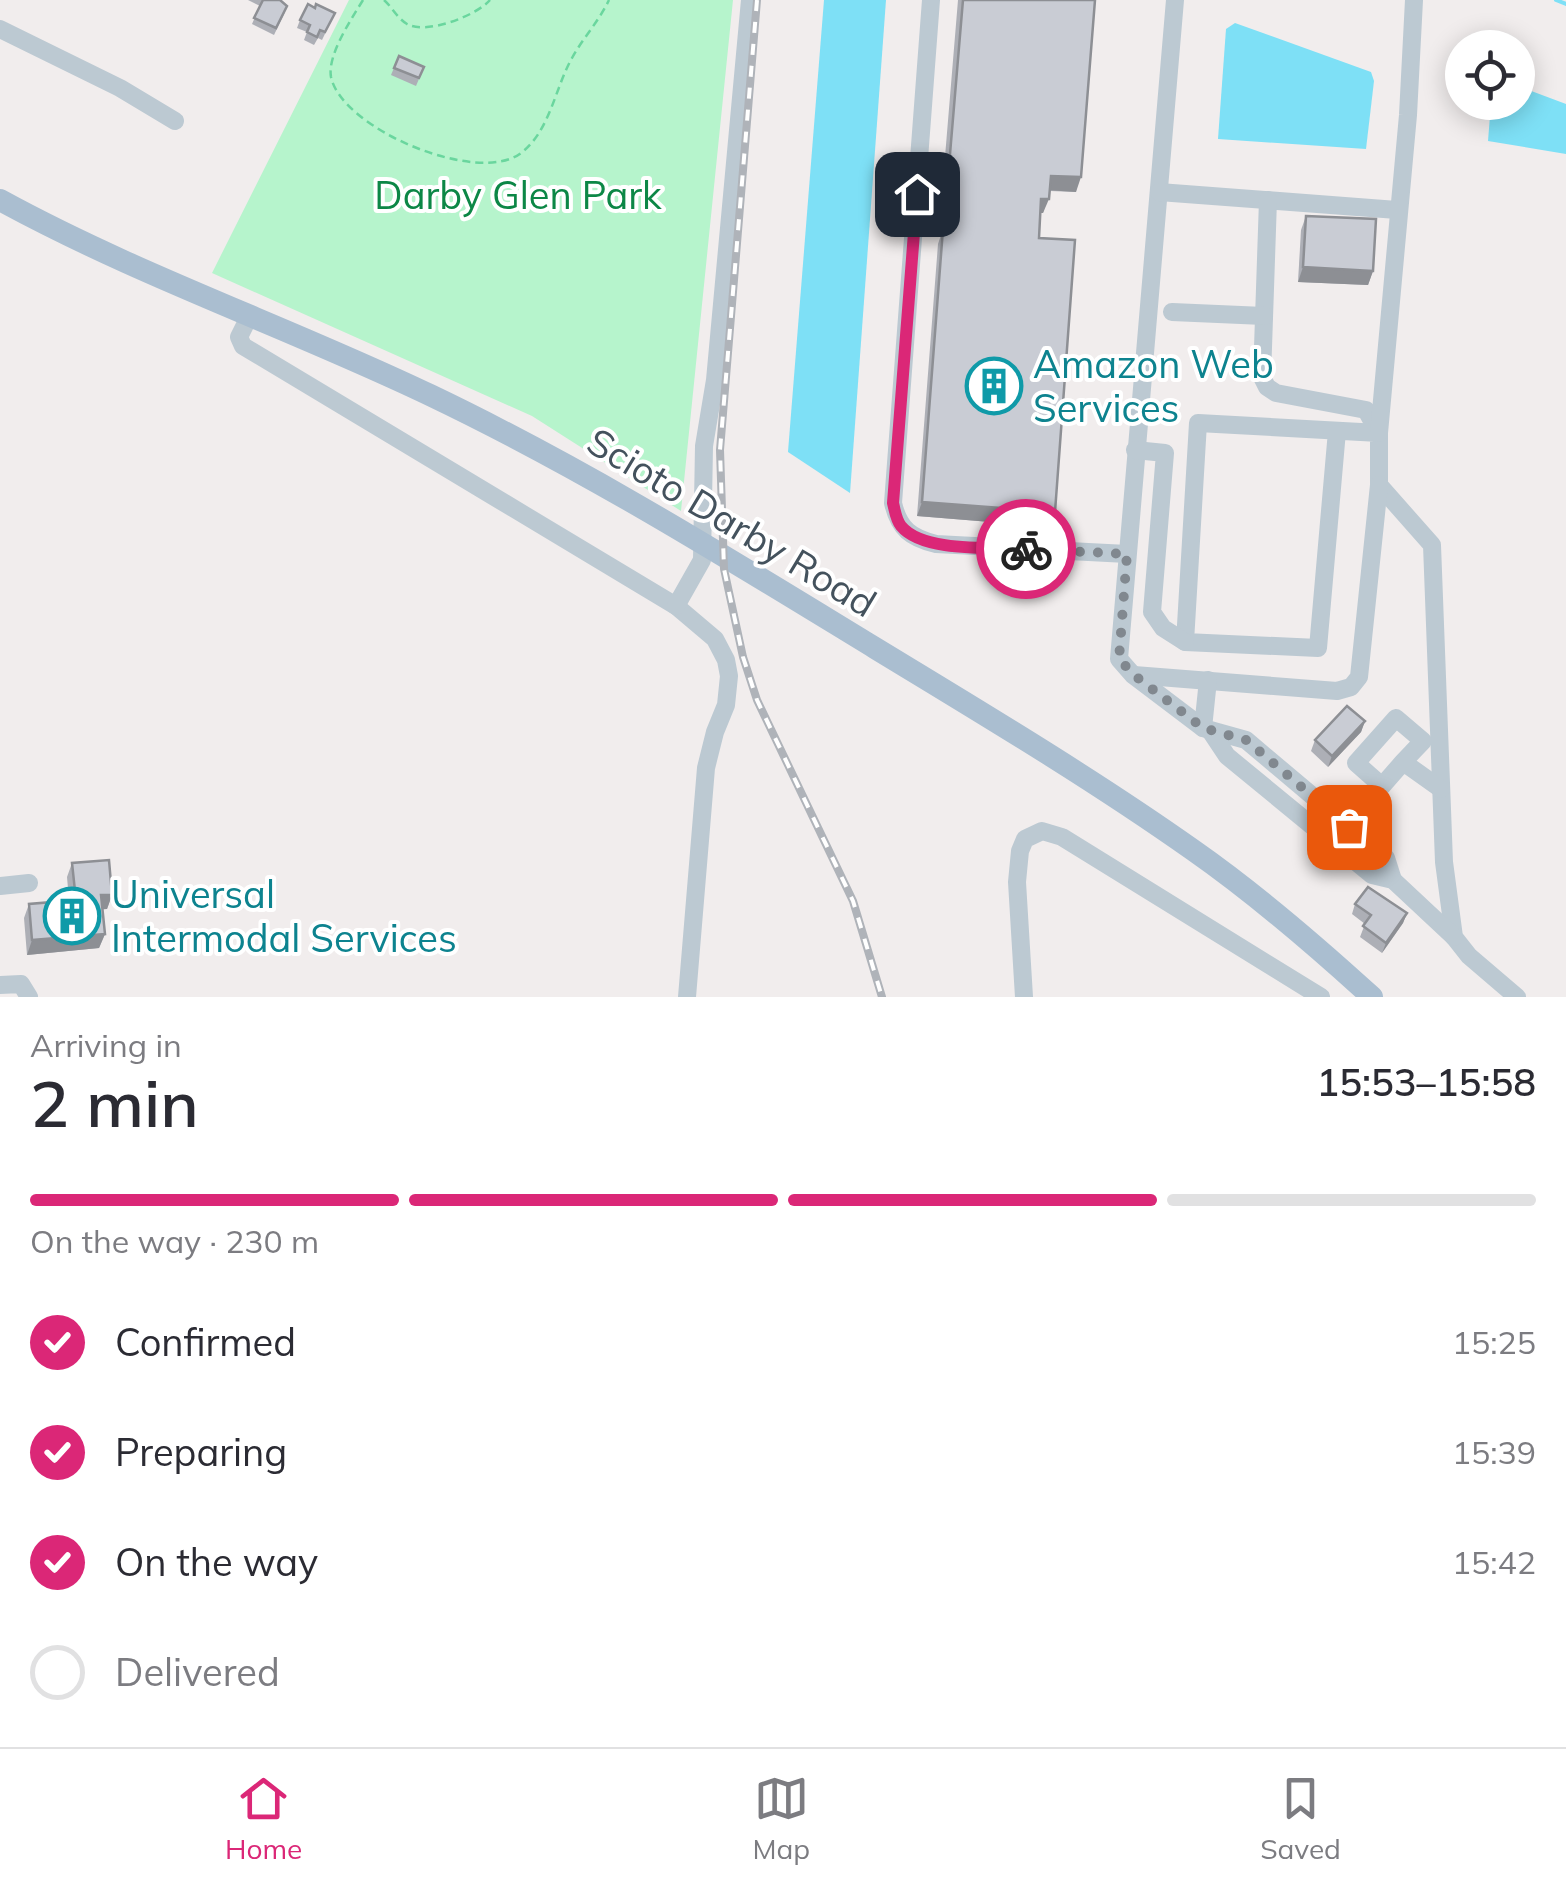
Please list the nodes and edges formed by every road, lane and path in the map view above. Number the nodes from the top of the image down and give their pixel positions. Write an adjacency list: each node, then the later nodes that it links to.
1 (361, 0): 4 (path)
2 (384, 0): 3 (path)
3 (490, 0)
4 (609, 0)
5 (750, 0): 23 (street)
6 (931, 0): 22 (street)
7 (1175, 0): 11 (street)
8 (1414, 0): 14 (street)
9 (0, 28): 10 (street)
10 (175, 121)
11 (1159, 192): 13 (street); 20 (street)
12 (0, 200): 16 (main road, Scioto Darby Road)
13 (1268, 200): 14 (street); 17 (street)
14 (1397, 210): 19 (street)
15 (1172, 312): 17 (street)
16 (249, 316): 23 (street); 34 (main road, Scioto Darby Road)
17 (1264, 316): 19 (street)
18 (1337, 432): 19 (street); 24 (street); 24 (street)
19 (1379, 433): 21 (street)
20 (1135, 450): 22 (street); 24 (street)
21 (1380, 485): 26 (street); 29 (street)
22 (1127, 554): 25 (street)
23 (676, 606): 36 (street)
24 (1186, 642)
25 (1134, 675): 26 (street); 27 (street)
26 (1208, 680): 27 (street)
27 (1207, 730): 32 (street)
28 (1403, 762): 29 (street)
29 (1441, 790): 32 (street)
30 (29, 883): 31 (street)
31 (0, 886)
32 (1454, 937): 39 (street)
33 (0, 985): 35 (street)
34 (1358, 993)
35 (29, 997)
36 (687, 997)
37 (1024, 997): 38 (street)
38 (1321, 997)
39 (1517, 997)

